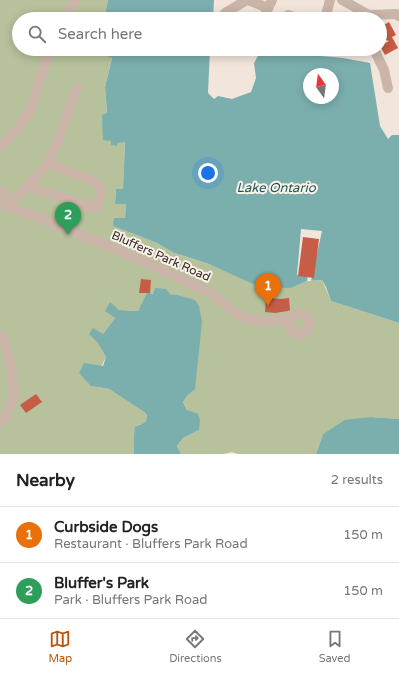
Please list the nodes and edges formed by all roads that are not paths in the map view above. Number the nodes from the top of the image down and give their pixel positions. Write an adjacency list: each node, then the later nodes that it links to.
1 (75, 0): 6 (street)
2 (247, 0): 5 (street); 7 (street)
3 (330, 0): 8 (street)
4 (342, 0): 9 (street)
5 (270, 4)
6 (69, 12)
7 (227, 12)
8 (327, 12)
9 (360, 12)
10 (387, 15): 11 (street)
11 (399, 16)
12 (48, 56): 16 (street)
13 (377, 56): 15 (street)
14 (76, 88): 17 (street)
15 (388, 88)
16 (0, 148)
17 (48, 163): 18 (street); 18 (street)
18 (27, 186): 20 (street)
19 (0, 191): 20 (street, Bluffers Park Road)
20 (5, 203): 21 (street, Bluffers Park Road)
21 (290, 319)
22 (0, 335): 23 (street)
23 (0, 422)

